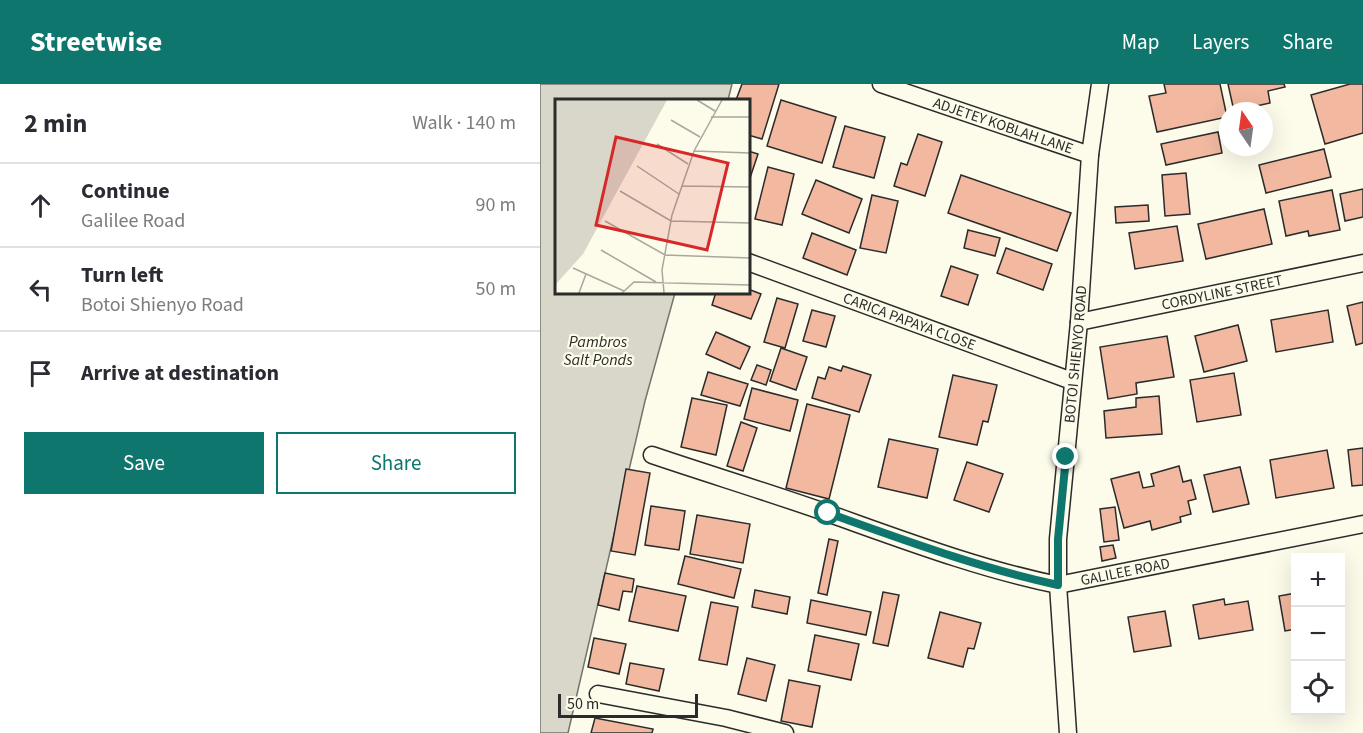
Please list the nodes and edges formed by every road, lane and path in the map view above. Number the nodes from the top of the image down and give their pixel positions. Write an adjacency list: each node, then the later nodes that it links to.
1 (881, 84): 3 (street, ADJETEY KOBLAH LANE)
2 (1100, 84): 3 (street, BOTOI SHIENYO ROAD)
3 (1090, 155): 6 (street, BOTOI SHIENYO ROAD)
4 (750, 263): 7 (street, CARICA PAPAYA CLOSE)
5 (1363, 263): 6 (street, CORDYLINE STREET)
6 (1079, 321): 7 (street, BOTOI SHIENYO ROAD)
7 (1072, 381): 10 (street, BOTOI SHIENYO ROAD)
8 (652, 455): 10 (street, GALILEE ROAD)
9 (1363, 524): 10 (street, GALILEE ROAD)
10 (1058, 585): 13 (street, BOTOI SHIENYO ROAD)
11 (598, 694): 12 (street)
12 (785, 733)
13 (1068, 733)

